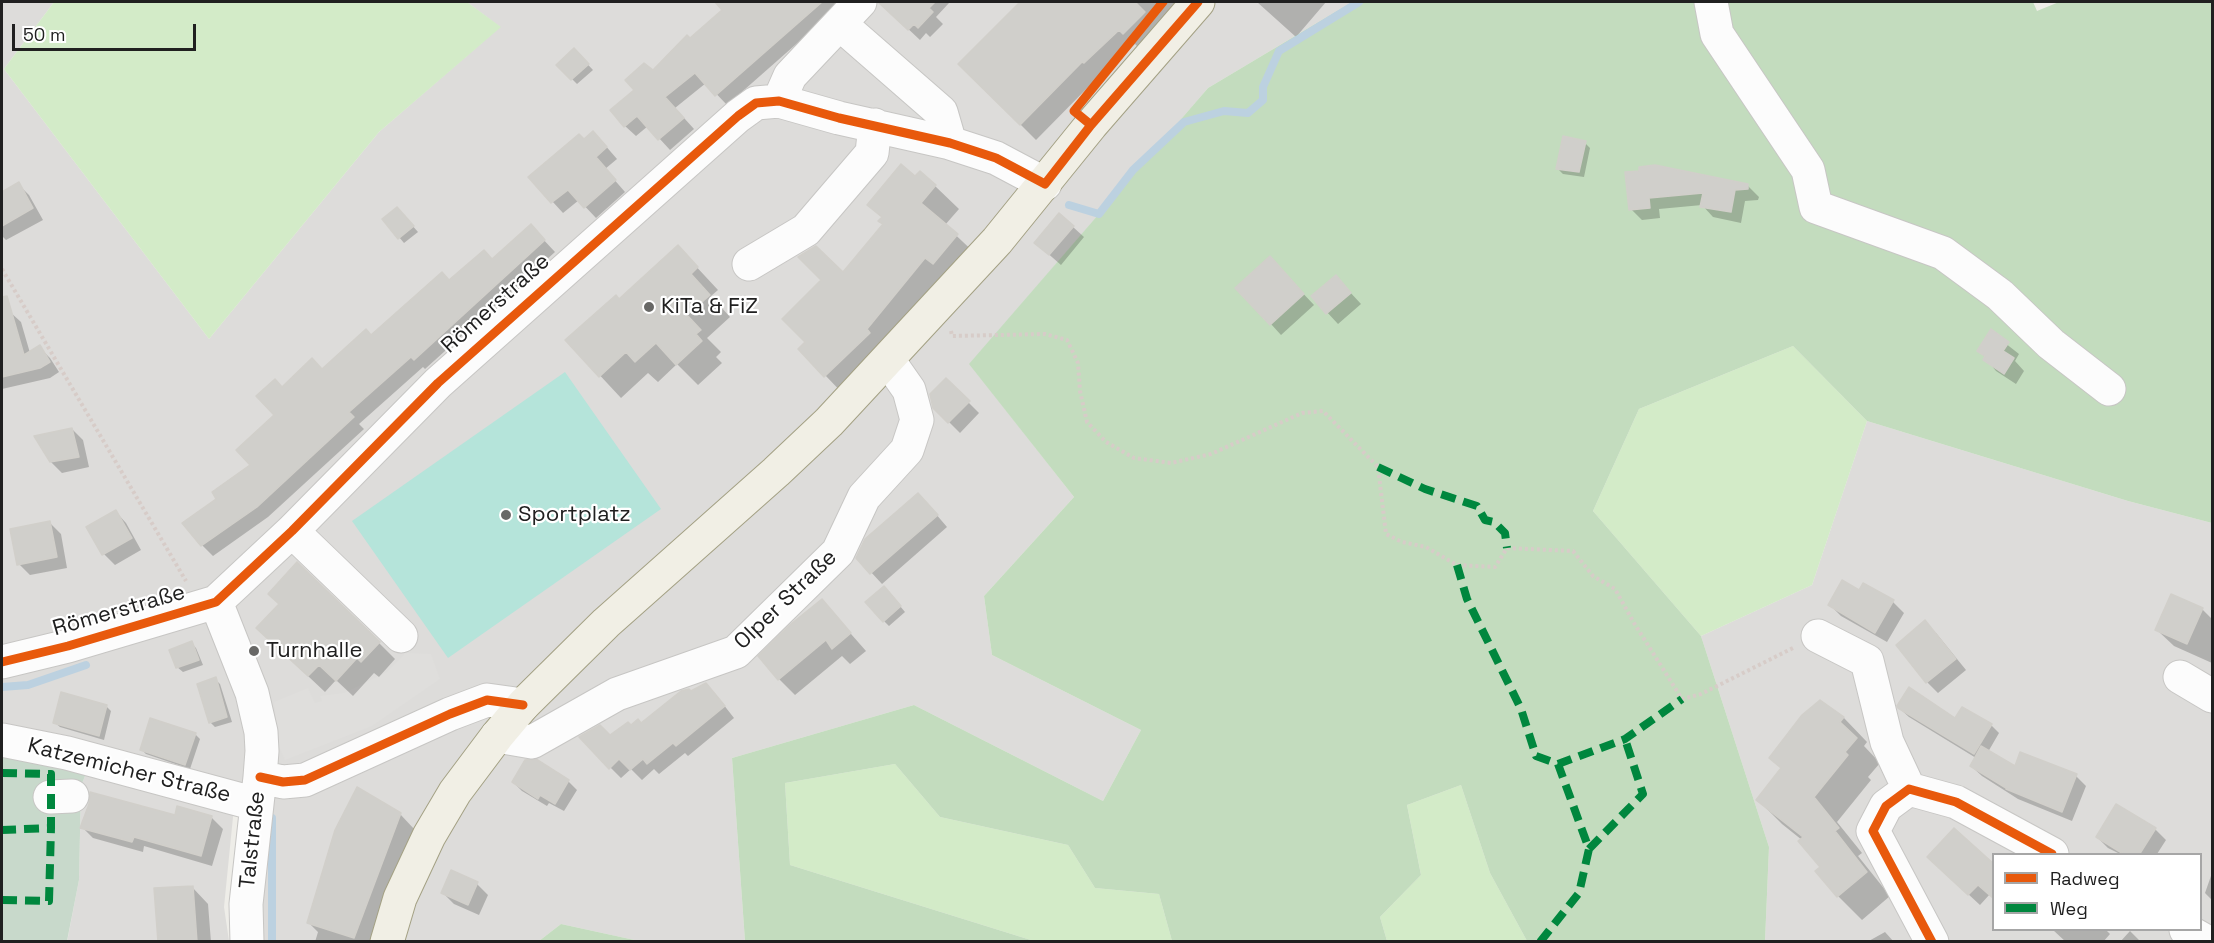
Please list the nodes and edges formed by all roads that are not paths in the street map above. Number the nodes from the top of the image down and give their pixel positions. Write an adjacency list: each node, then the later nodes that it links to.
1 (1711, 2): 10 (street)
2 (1187, 6): 7 (main road)
3 (850, 13): 4 (street); 6 (street)
4 (779, 100): 5 (street); 11 (street, Römerstraße)
5 (875, 125): 6 (street); 8 (street)
6 (950, 143): 7 (street)
7 (1045, 184): 9 (main road)
8 (749, 264)
9 (888, 360): 18 (main road); 19 (street, Olper Straße)
10 (2109, 389)
11 (292, 531): 12 (street, Römerstraße); 13 (street)
12 (209, 604): 15 (street, Römerstraße); 22 (street, Talstraße)
13 (401, 636)
14 (1818, 636): 21 (street)
15 (2, 662)
16 (2180, 677): 17 (street)
17 (2212, 696)
18 (523, 705): 19 (main road); 22 (street, Katzemicher Straße)
19 (497, 736): 26 (main road)
20 (2, 740): 22 (street, Katzemicher Straße)
21 (1909, 789): 23 (street); 27 (street)
22 (258, 791): 25 (street, Talstraße)
23 (2048, 853)
24 (2188, 931): 28 (street)
25 (247, 942)
26 (387, 942)
27 (1932, 942)
28 (2207, 942)

